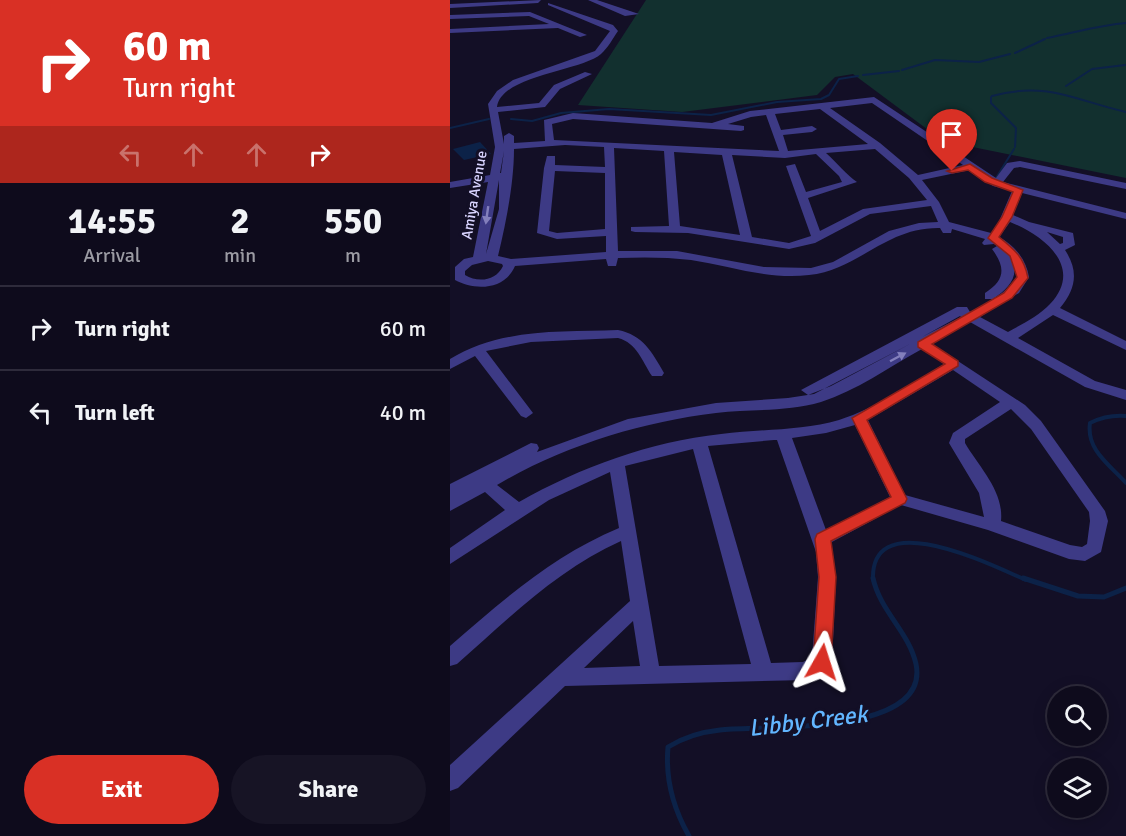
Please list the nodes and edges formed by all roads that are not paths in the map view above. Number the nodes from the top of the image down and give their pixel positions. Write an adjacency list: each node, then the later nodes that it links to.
1 (591, 0): 4 (street)
2 (539, 2): 3 (street); 5 (street)
3 (554, 2): 9 (street)
4 (624, 2)
5 (472, 4): 6 (street)
6 (450, 7)
7 (450, 17): 8 (street)
8 (450, 31)
9 (546, 74): 11 (street); 13 (street); 14 (street)
10 (588, 74): 11 (street)
11 (569, 82): 13 (street)
12 (821, 105): 15 (street); 23 (street); 29 (street)
13 (503, 109): 14 (street); 22 (street, Amiya Avenue)
14 (492, 110): 22 (street, Amiya Avenue)
15 (770, 112): 16 (street); 19 (street)
16 (713, 126): 17 (street); 20 (street)
17 (741, 128)
18 (812, 129): 19 (street)
19 (777, 133): 27 (street)
20 (550, 142): 21 (street); 22 (street)
21 (609, 144): 24 (street); 30 (street)
22 (505, 146): 31 (street, Amiya Avenue)
23 (874, 146): 26 (street); 32 (street)
24 (669, 148): 25 (street); 44 (street)
25 (726, 152): 27 (street); 47 (street)
26 (819, 152): 27 (street); 37 (street)
27 (785, 155)
28 (791, 166): 37 (street)
29 (970, 167): 32 (street); 34 (street)
30 (609, 170): 45 (street); 45 (street)
31 (501, 176): 33 (street); 49 (street, Amiya Avenue, one-way to 49); 49 (street, Amiya Avenue)
32 (916, 178): 39 (street)
33 (452, 184): 38 (street)
34 (997, 184): 35 (street); 36 (street)
35 (1126, 186)
36 (1018, 190): 40 (street); 41 (street)
37 (802, 196): 46 (street)
38 (450, 198)
39 (934, 201): 42 (street); 46 (street)
40 (1126, 216)
41 (1007, 217): 48 (street); 53 (street)
42 (946, 228): 48 (street); 50 (street)
43 (635, 229): 44 (street)
44 (675, 229): 47 (street)
45 (611, 232): 50 (street)
46 (818, 238): 47 (street)
47 (747, 239)
48 (991, 240): 54 (street)
49 (486, 258): 51 (street); 52 (street)
50 (612, 260): 51 (street)
51 (508, 267): 52 (street)
52 (455, 272)
53 (1053, 309): 55 (street); 57 (street)
54 (965, 314): 55 (street); 56 (street)
55 (1008, 338): 62 (street)
56 (917, 341): 59 (street); 69 (street)
57 (1126, 346)
58 (478, 350): 60 (street); 61 (street); 64 (street)
59 (954, 364): 63 (street); 65 (street)
60 (450, 365)
61 (657, 373)
62 (1126, 395)
63 (1012, 401): 74 (street); 74 (street)
64 (525, 413)
65 (859, 418): 66 (street); 71 (street)
66 (783, 434): 67 (street); 76 (street)
67 (699, 442): 68 (street); 80 (street)
68 (617, 463): 73 (street); 75 (street)
69 (481, 480): 70 (street); 72 (street); 73 (street)
70 (450, 491)
71 (899, 499): 74 (street); 76 (street)
72 (450, 505)
73 (517, 510): 77 (street)
74 (992, 525)
75 (628, 531): 78 (street); 79 (street)
76 (823, 539): 80 (street)
77 (450, 557)
78 (639, 603): 81 (street); 82 (street)
79 (450, 658)
80 (764, 673): 81 (street)
81 (651, 675): 82 (street)
82 (560, 677): 83 (street)
83 (450, 780)

